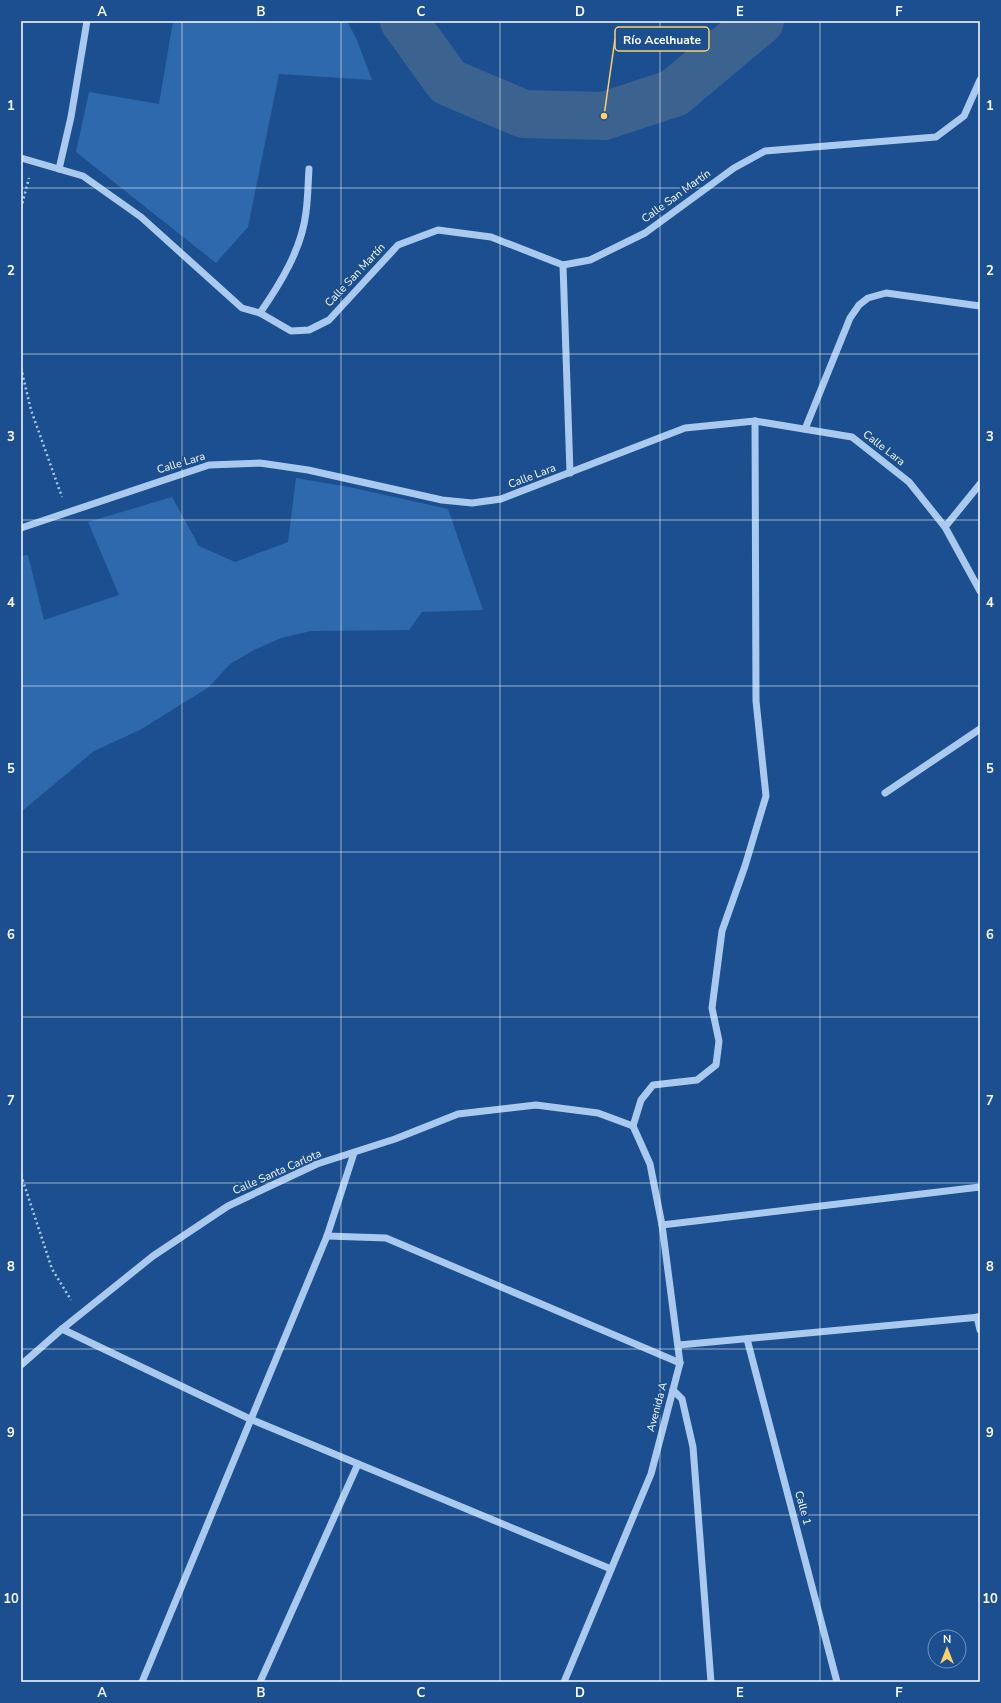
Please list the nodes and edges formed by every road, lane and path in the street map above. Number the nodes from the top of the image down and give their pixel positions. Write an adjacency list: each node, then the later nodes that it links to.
1 (87, 21): 5 (street)
2 (980, 80): 8 (street, Calle San Martín)
3 (21, 158): 4 (street, Calle San Martín)
4 (33, 161): 5 (street, Calle San Martín); 7 (path)
5 (59, 169): 10 (street, Calle San Martín)
6 (309, 169): 10 (street)
7 (21, 208)
8 (563, 265): 10 (street, Calle San Martín); 14 (street)
9 (980, 306): 13 (street)
10 (260, 313)
11 (21, 368): 16 (path)
12 (756, 421): 13 (street, Calle Lara); 14 (street, Calle Lara); 22 (street)
13 (805, 429): 17 (street, Calle Lara)
14 (570, 473): 16 (street, Calle Lara)
15 (980, 484): 17 (street)
16 (67, 512): 18 (street, Calle Lara)
17 (945, 527): 19 (street, Calle Lara)
18 (21, 528)
19 (980, 591)
20 (980, 729): 21 (street)
21 (885, 793)
22 (633, 1126): 23 (street, Calle Santa Carlota); 26 (street, Avenida A)
23 (354, 1153): 27 (street); 28 (street, Calle Santa Carlota)
24 (21, 1175): 28 (path)
25 (980, 1187): 26 (street)
26 (662, 1225): 33 (street, Avenida A)
27 (327, 1236): 34 (street); 37 (street)
28 (80, 1314): 30 (street, Calle Santa Carlota)
29 (978, 1317): 31 (street); 32 (street)
30 (62, 1328): 35 (street, Calle Santa Carlota); 37 (street)
31 (980, 1330)
32 (747, 1339): 33 (street); 44 (street, Calle 1)
33 (679, 1345): 34 (street, Avenida A)
34 (680, 1363): 36 (street, Avenida A)
35 (21, 1365)
36 (674, 1390): 39 (street, Avenida A); 43 (street)
37 (250, 1419): 38 (street); 40 (street)
38 (358, 1464): 39 (street); 41 (street)
39 (611, 1569): 42 (street, Avenida A)
40 (142, 1682)
41 (260, 1682)
42 (564, 1682)
43 (711, 1682)
44 (837, 1682)

